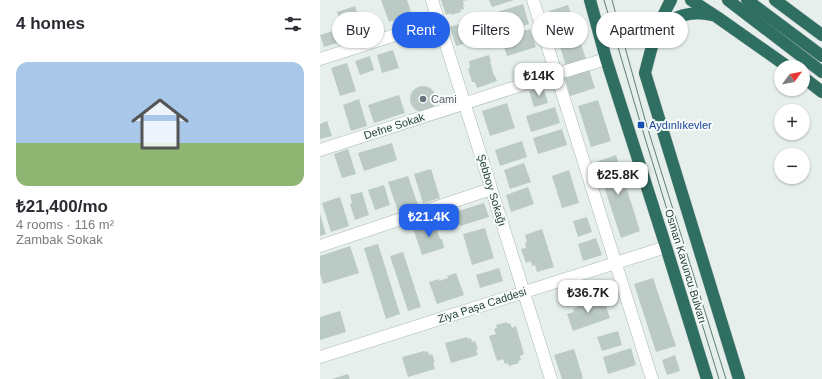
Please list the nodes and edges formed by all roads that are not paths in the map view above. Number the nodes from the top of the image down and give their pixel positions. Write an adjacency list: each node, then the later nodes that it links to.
1 (432, 0): 9 (street, Şebboy Sokağı)
2 (533, 0): 22 (street)
3 (590, 0): 19 (highway, Osman Kavuncu Bulvarı)
4 (671, 0): 10 (highway)
5 (728, 0): 21 (highway)
6 (747, 0): 17 (highway)
7 (775, 0): 13 (highway)
8 (694, 1): 12 (highway)
9 (436, 12)
10 (664, 12)
11 (688, 14): 12 (highway)
12 (717, 17): 20 (highway)
13 (822, 35)
14 (392, 36): 18 (street)
15 (447, 48): 25 (street, Şebboy Sokağı)
16 (651, 48): 36 (highway, Osman Kavuncu Bulvarı)
17 (822, 56)
18 (320, 59)
19 (606, 59): 22 (street, Defne Sokak); 29 (highway, Osman Kavuncu Bulvarı)
20 (778, 60)
21 (822, 72)
22 (556, 74): 25 (street, Defne Sokak); 30 (street)
23 (810, 83): 24 (highway)
24 (822, 92)
25 (465, 104): 26 (street, Defne Sokak); 27 (street, Şebboy Sokağı)
26 (320, 150)
27 (492, 189): 28 (street); 31 (street, Şebboy Sokağı)
28 (320, 246)
29 (666, 247): 30 (street, Ziya Paşa Caddesi); 35 (highway, Osman Kavuncu Bulvarı)
30 (616, 263): 31 (street, Ziya Paşa Caddesi); 34 (street)
31 (524, 292): 32 (street, Ziya Paşa Caddesi); 33 (street, Şebboy Sokağı)
32 (320, 357)
33 (551, 379)
34 (652, 379)
35 (707, 379)
36 (739, 379)

